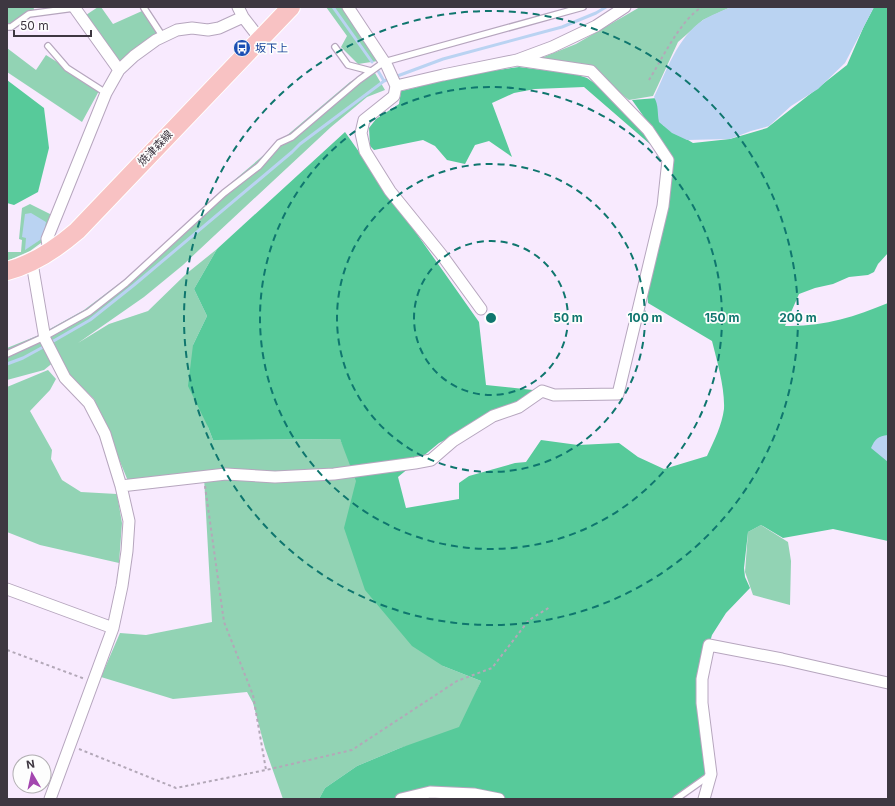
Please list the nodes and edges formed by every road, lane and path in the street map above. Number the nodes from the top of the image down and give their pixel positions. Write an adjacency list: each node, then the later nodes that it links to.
1 (74, 7): 9 (lane); 16 (street)
2 (291, 7): 11 (main road, 焼津森線)
3 (348, 7): 15 (street)
4 (583, 7): 15 (lane)
5 (625, 7): 14 (street)
6 (702, 7): 18 (path)
7 (144, 8): 10 (lane)
8 (241, 12): 10 (street); 11 (street)
9 (7, 27)
10 (163, 37): 16 (street)
11 (260, 39): 21 (main road, 焼津森線)
12 (48, 46): 20 (lane)
13 (336, 47): 17 (lane)
14 (516, 60): 19 (street); 27 (street)
15 (386, 64): 17 (lane); 19 (street)
16 (119, 70): 20 (street)
17 (371, 71): 25 (lane)
18 (649, 80)
19 (395, 84): 24 (street)
20 (106, 93): 21 (street)
21 (49, 252): 22 (main road, 焼津森線)
22 (32, 263): 23 (main road, 焼津森線); 25 (street)
23 (7, 271)
24 (481, 308)
25 (45, 338): 26 (lane); 28 (street)
26 (7, 354)
27 (204, 477): 28 (street); 36 (path)
28 (121, 486): 31 (street)
29 (7, 588): 31 (street)
30 (550, 608): 36 (path)
31 (113, 628): 33 (street)
32 (7, 650): 33 (path)
33 (94, 682): 35 (street)
34 (888, 683): 37 (street)
35 (70, 746): 36 (path); 38 (street)
36 (266, 770)
37 (711, 774): 41 (lane); 42 (street)
38 (50, 799)
39 (401, 799): 40 (street)
40 (499, 799)
41 (676, 799)
42 (704, 799)

